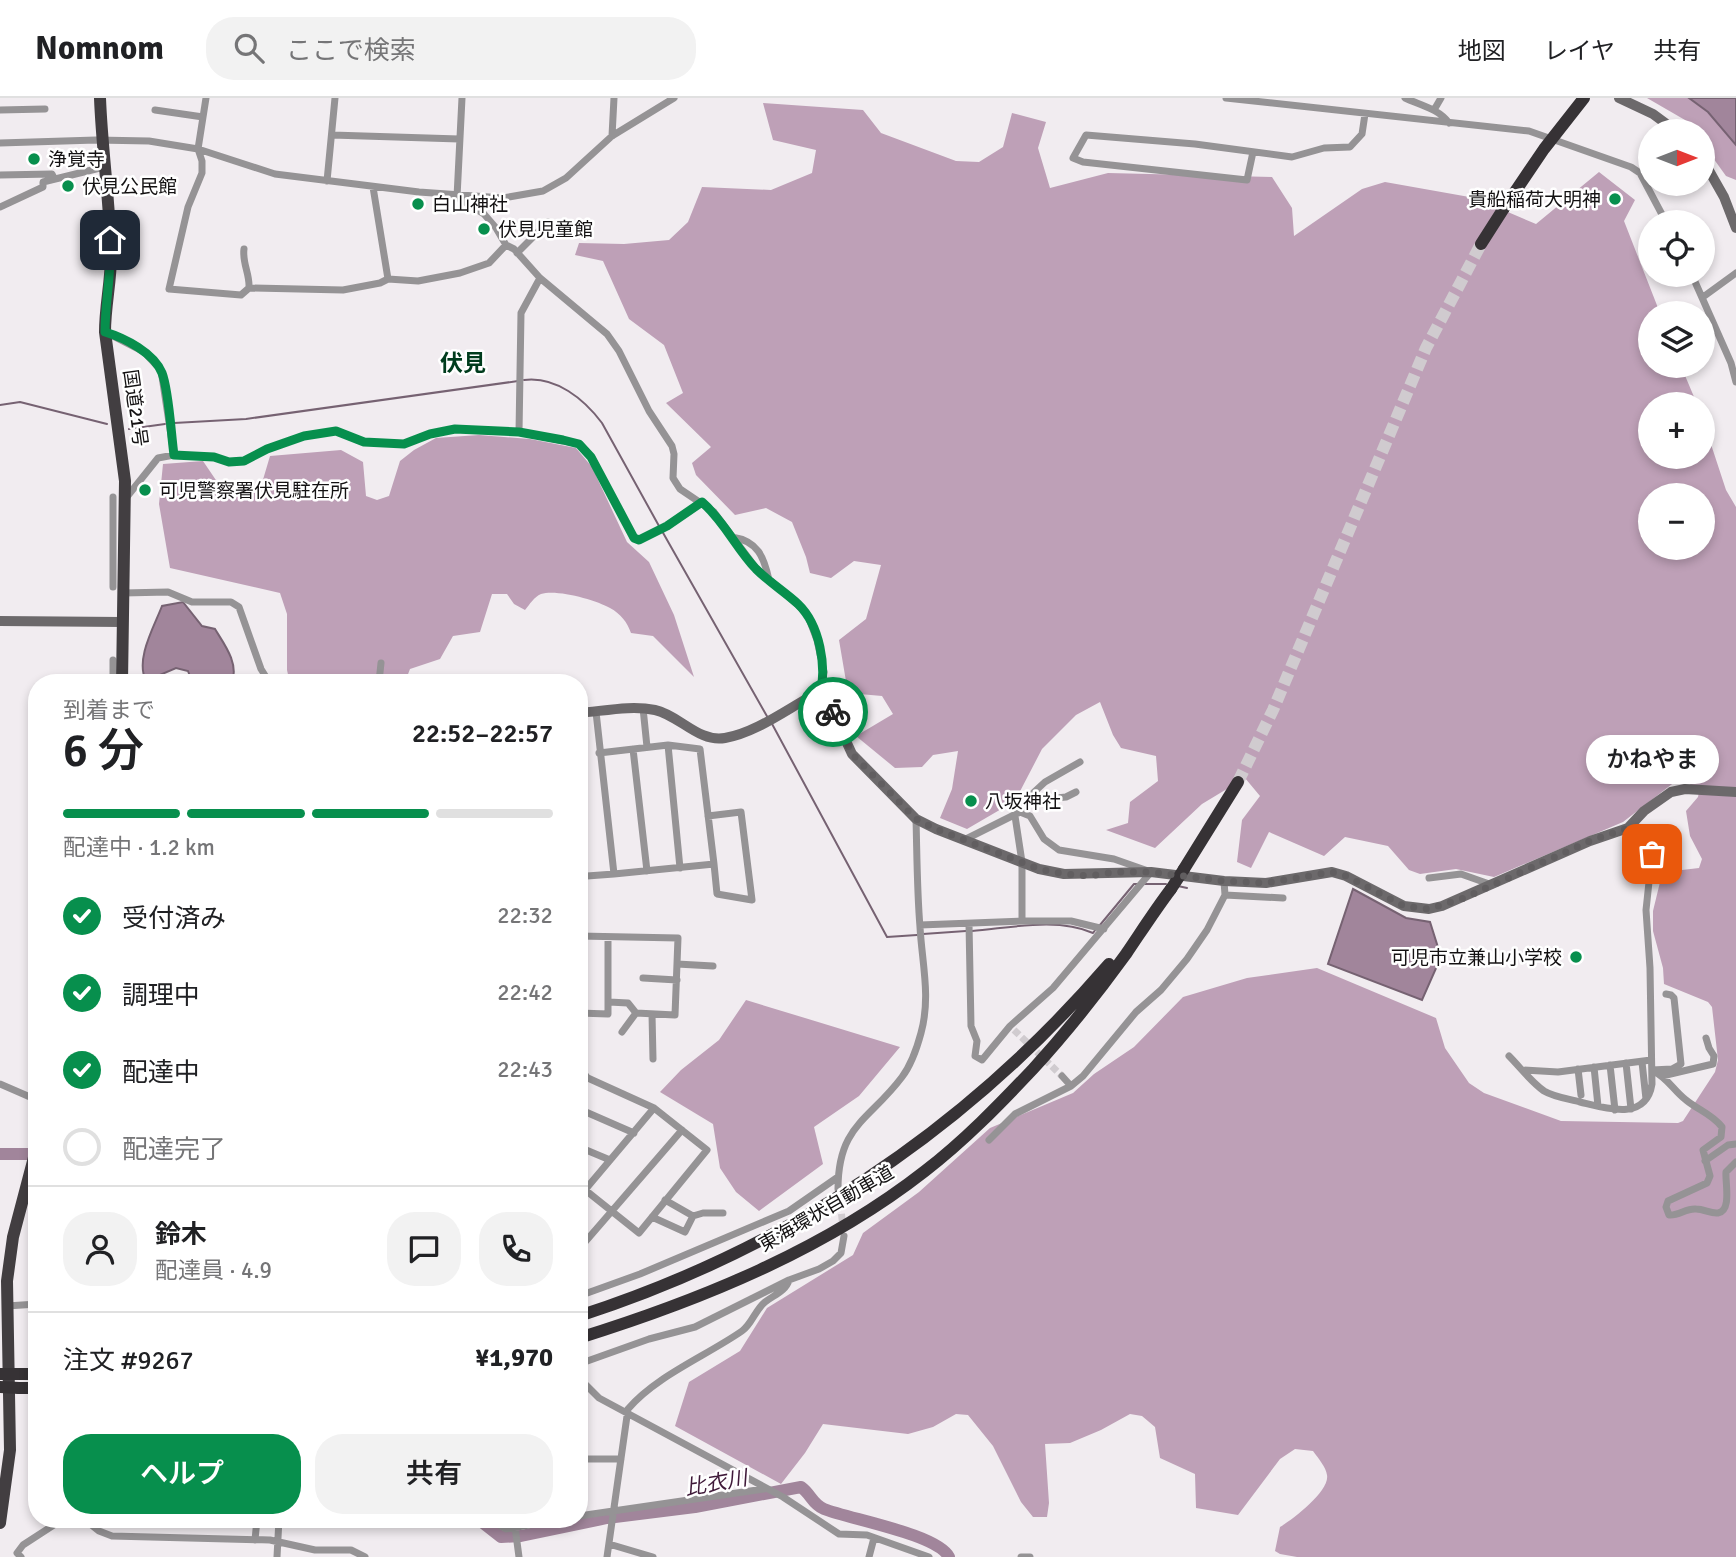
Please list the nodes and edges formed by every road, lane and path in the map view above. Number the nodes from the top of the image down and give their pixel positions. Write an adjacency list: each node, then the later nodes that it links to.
1 (100, 98): 23 (highway, 国道21号)
2 (206, 98): 17 (street)
3 (335, 98): 20 (street)
4 (462, 98): 22 (street)
5 (614, 98): 21 (street)
6 (674, 98): 21 (street)
7 (1226, 98): 16 (street)
8 (1440, 98): 15 (street)
9 (1584, 98): 38 (highway, bridge)
10 (1619, 98): 18 (main road)
11 (1408, 99): 15 (street)
12 (45, 109): 13 (street)
13 (0, 110)
14 (155, 110): 17 (street)
15 (1434, 110): 19 (street)
16 (1365, 114): 19 (street); 26 (street)
17 (203, 117): 25 (street)
18 (1660, 119)
19 (1449, 123): 28 (street)
20 (332, 135): 22 (street); 31 (street)
21 (612, 136): 34 (street)
22 (460, 139): 34 (street)
23 (101, 140): 24 (street); 25 (street); 27 (highway, 国道21号)
24 (0, 143)
25 (198, 149): 31 (street); 46 (street)
26 (1253, 152): 26 (street)
27 (104, 167): 30 (street); 48 (highway, 国道21号)
28 (1638, 172)
29 (0, 175): 30 (street)
30 (54, 178): 35 (street)
31 (327, 181): 33 (street)
32 (1715, 181): 37 (main road)
33 (373, 187): 34 (street); 44 (street)
34 (457, 193): 39 (street)
35 (0, 207)
36 (548, 222): 41 (street)
37 (1736, 228)
38 (1481, 244)
39 (506, 245): 41 (street); 44 (street)
40 (244, 249): 46 (street)
41 (517, 253): 43 (street)
42 (1736, 273): 47 (street)
43 (540, 278): 50 (street); 53 (street)
44 (388, 279): 46 (street)
45 (1698, 287): 47 (street)
46 (249, 288)
47 (1703, 297): 49 (street)
48 (105, 332): 51 (street); 52 (highway, 国道21号)
49 (1736, 382)
50 (519, 432): 51 (street); 53 (street)
51 (174, 455): 52 (street)
52 (119, 498): 56 (highway, 国道21号)
53 (702, 502): 54 (street)
54 (732, 537): 55 (street); 55 (street)
55 (770, 581): 65 (street)
56 (118, 590): 58 (highway, 国道21号); 63 (street)
57 (0, 621): 58 (main road)
58 (122, 622): 62 (highway, 国道21号)
59 (113, 660): 61 (street)
60 (381, 663): 64 (street)
61 (113, 674)
62 (122, 674)
63 (264, 674)
64 (380, 674)
65 (820, 695): 66 (main road); 80 (main road)
66 (643, 708): 68 (main road); 70 (street)
67 (588, 712): 68 (main road)
68 (596, 712): 72 (street)
69 (668, 745): 70 (street); 79 (street); 85 (street)
70 (648, 747): 71 (street)
71 (633, 749): 72 (street); 86 (street)
72 (599, 752): 88 (street)
73 (1080, 762): 77 (street)
74 (1238, 782): 95 (highway, 東海環状自動車道, bridge)
75 (1076, 792): 77 (street)
76 (1736, 792): 81 (main road)
77 (1029, 801): 78 (street)
78 (1018, 814): 82 (street); 83 (street); 87 (street)
79 (708, 816): 84 (street); 84 (street)
80 (916, 819): 82 (main road); 98 (street)
81 (1628, 828): 92 (main road); 115 (street)
82 (964, 840): 83 (main road)
83 (1022, 862): 87 (main road); 96 (street)
84 (714, 864): 85 (street)
85 (680, 868): 86 (street)
86 (647, 871): 88 (street)
87 (1151, 872): 91 (main road); 99 (street)
88 (614, 874): 89 (street)
89 (588, 876)
90 (1429, 878): 92 (street)
91 (1224, 881): 92 (main road); 93 (street)
92 (1492, 885)
93 (1225, 895): 94 (street); 127 (street)
94 (1283, 898)
95 (1152, 914): 160 (highway, 東海環状自動車道); 161 (highway, 東海環状自動車道)
96 (1022, 921): 97 (street); 99 (street)
97 (969, 924): 98 (street); 99 (street)
98 (920, 925): 144 (street)
99 (1104, 929)
100 (588, 936): 101 (street)
101 (608, 937): 102 (street); 107 (street)
102 (677, 964): 103 (street); 105 (street)
103 (713, 966)
104 (643, 978): 105 (street)
105 (677, 980): 110 (street)
106 (1667, 995): 122 (street)
107 (609, 1002): 108 (street); 109 (street)
108 (588, 1013)
109 (636, 1013): 110 (street); 111 (street)
110 (652, 1014): 114 (street)
111 (622, 1032)
112 (1706, 1038): 124 (street)
113 (1509, 1056): 121 (street)
114 (653, 1059)
115 (1651, 1060): 116 (street); 122 (street)
116 (1642, 1062): 117 (street); 130 (street)
117 (1626, 1063): 118 (street); 134 (street)
118 (1609, 1065): 119 (street); 133 (street)
119 (1594, 1067): 120 (street); 131 (street)
120 (1578, 1069): 121 (street); 129 (street)
121 (1523, 1070): 131 (street)
122 (1652, 1070): 124 (street); 130 (street)
123 (1062, 1076): 127 (street)
124 (1662, 1076): 142 (street)
125 (588, 1078): 132 (street)
126 (0, 1084): 128 (street)
127 (1071, 1086): 138 (street)
128 (28, 1096)
129 (1581, 1096)
130 (1646, 1099): 134 (street)
131 (1598, 1106): 133 (street)
132 (654, 1108): 136 (street); 137 (street)
133 (1615, 1110): 134 (street)
134 (1631, 1110)
135 (588, 1113): 137 (street)
136 (682, 1130): 149 (street); 150 (street)
137 (634, 1133): 141 (street)
138 (989, 1140)
139 (1736, 1144): 142 (street)
140 (588, 1151): 141 (street)
141 (610, 1160): 145 (street)
142 (1705, 1161): 143 (street)
143 (1736, 1162)
144 (838, 1177): 147 (street); 157 (street)
145 (588, 1181)
146 (28, 1183): 159 (highway)
147 (838, 1189)
148 (588, 1192): 150 (street)
149 (666, 1200): 152 (street); 153 (street)
150 (612, 1211): 153 (street); 155 (street)
151 (723, 1213): 152 (street)
152 (693, 1216): 153 (street)
153 (652, 1217)
154 (844, 1236): 156 (street)
155 (588, 1239)
156 (789, 1280): 162 (street); 168 (street)
157 (588, 1293)
158 (28, 1305): 159 (street)
159 (7, 1306): 174 (highway)
160 (588, 1313)
161 (588, 1335)
162 (588, 1361)
163 (0, 1374): 164 (highway, bridge)
164 (28, 1374)
165 (0, 1387): 167 (highway, bridge)
166 (588, 1387): 168 (street)
167 (28, 1388)
168 (626, 1412): 169 (street); 171 (street)
169 (621, 1458): 170 (street); 172 (street)
170 (588, 1459)
171 (765, 1489): 172 (street); 180 (street)
172 (614, 1510): 173 (street); 183 (street)
173 (588, 1514)
174 (0, 1523)
175 (49, 1528): 184 (street)
176 (96, 1528): 181 (street)
177 (256, 1528): 181 (street)
178 (279, 1528): 182 (street)
179 (515, 1528): 187 (street)
180 (874, 1538): 190 (street); 191 (street)
181 (255, 1540): 182 (street)
182 (278, 1541): 185 (street); 186 (street)
183 (609, 1544): 188 (street); 189 (street)
184 (21, 1557)
185 (277, 1557)
186 (365, 1557)
187 (519, 1557)
188 (607, 1557)
189 (653, 1557)
190 (869, 1557)
191 (929, 1557)
192 (1021, 1557): 193 (street)
193 (1030, 1557)

